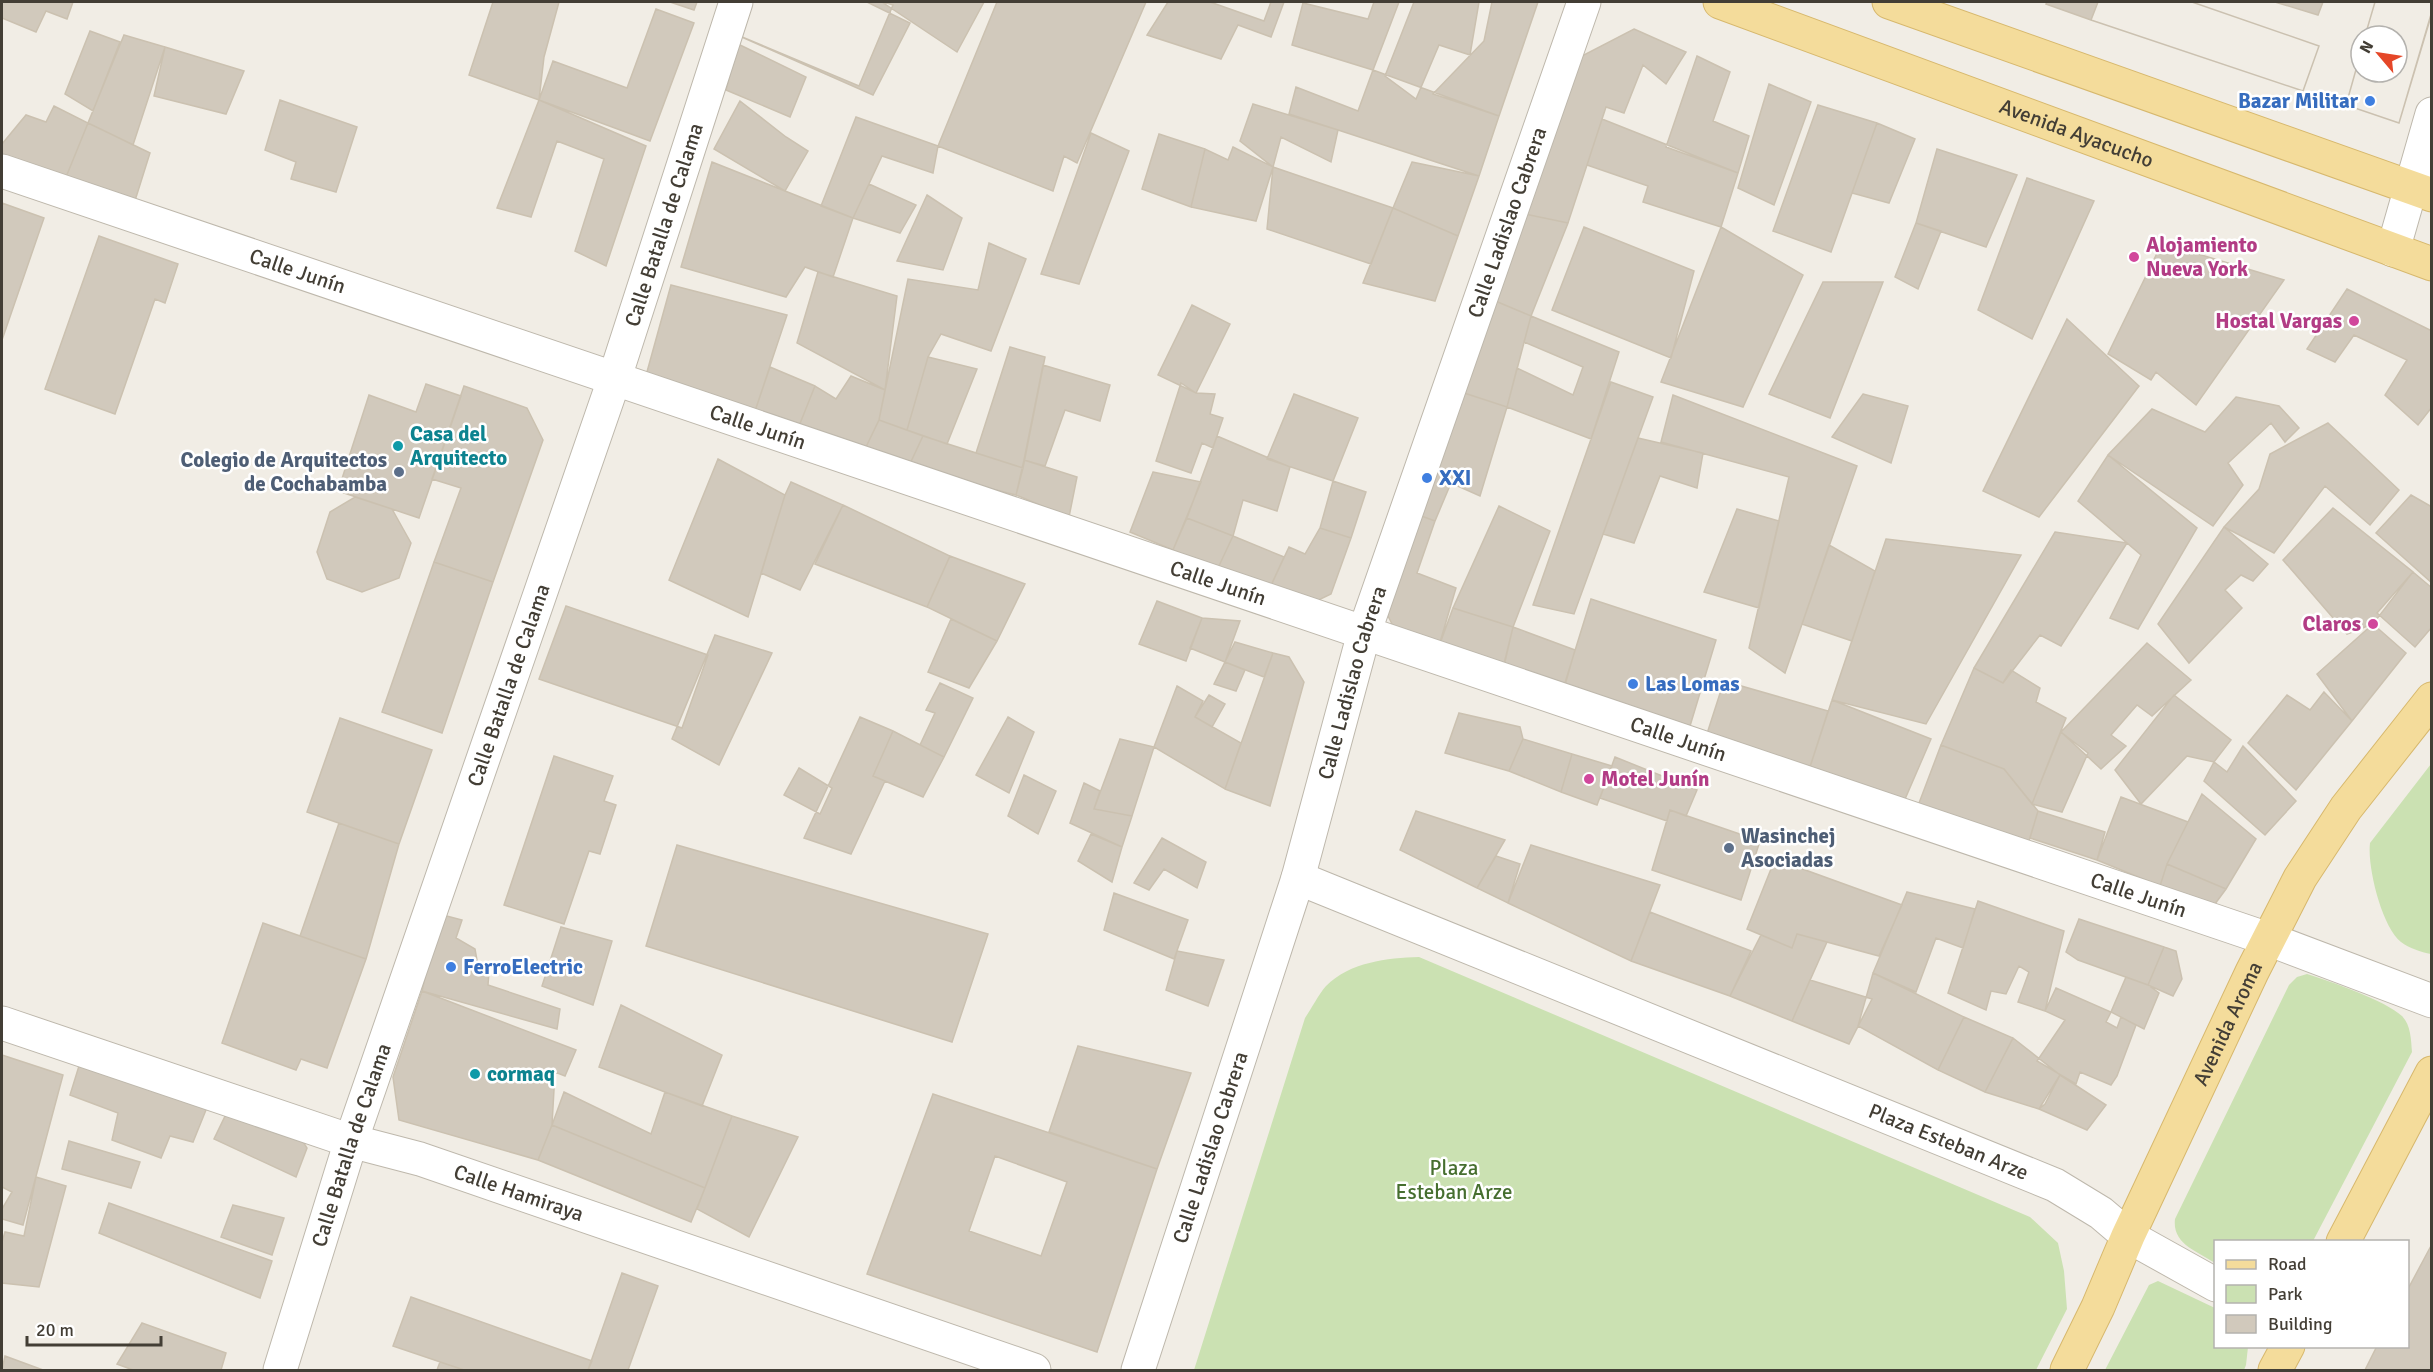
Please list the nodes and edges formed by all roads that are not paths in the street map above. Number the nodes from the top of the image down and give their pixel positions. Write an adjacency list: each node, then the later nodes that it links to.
1 (736, 2): 10 (street, Calle Batalla de Calama)
2 (1584, 2): 11 (street, Calle Ladislao Cabrera)
3 (1720, 2): 8 (main road, Avenida Ayacucho)
4 (1889, 2): 7 (main road)
5 (2432, 114): 7 (street)
6 (2, 171): 10 (street, Calle Junín)
7 (2421, 191): 8 (street)
8 (2394, 250): 9 (main road, Avenida Ayacucho)
9 (2432, 264)
10 (614, 380): 11 (street, Calle Junín); 18 (street, Calle Batalla de Calama)
11 (1364, 633): 13 (street, Calle Ladislao Cabrera); 14 (street, Calle Junín)
12 (2432, 699): 14 (main road, Avenida Aroma)
13 (1298, 878): 19 (street, Plaza Esteban Arze); 25 (street, Calle Ladislao Cabrera)
14 (2268, 939): 15 (street, Calle Junín); 19 (main road, Avenida Aroma)
15 (2432, 1000)
16 (2, 1023): 18 (street, Calle Hamiraya)
17 (2432, 1073): 20 (main road)
18 (351, 1141): 23 (street, Calle Batalla de Calama); 24 (street, Calle Hamiraya)
19 (2128, 1236): 21 (street, Plaza Esteban Arze); 26 (main road, Avenida Aroma)
20 (2344, 1240)
21 (2214, 1284)
22 (2288, 1348): 27 (main road)
23 (280, 1371)
24 (1034, 1371)
25 (1138, 1371)
26 (2067, 1371)
27 (2276, 1371)

